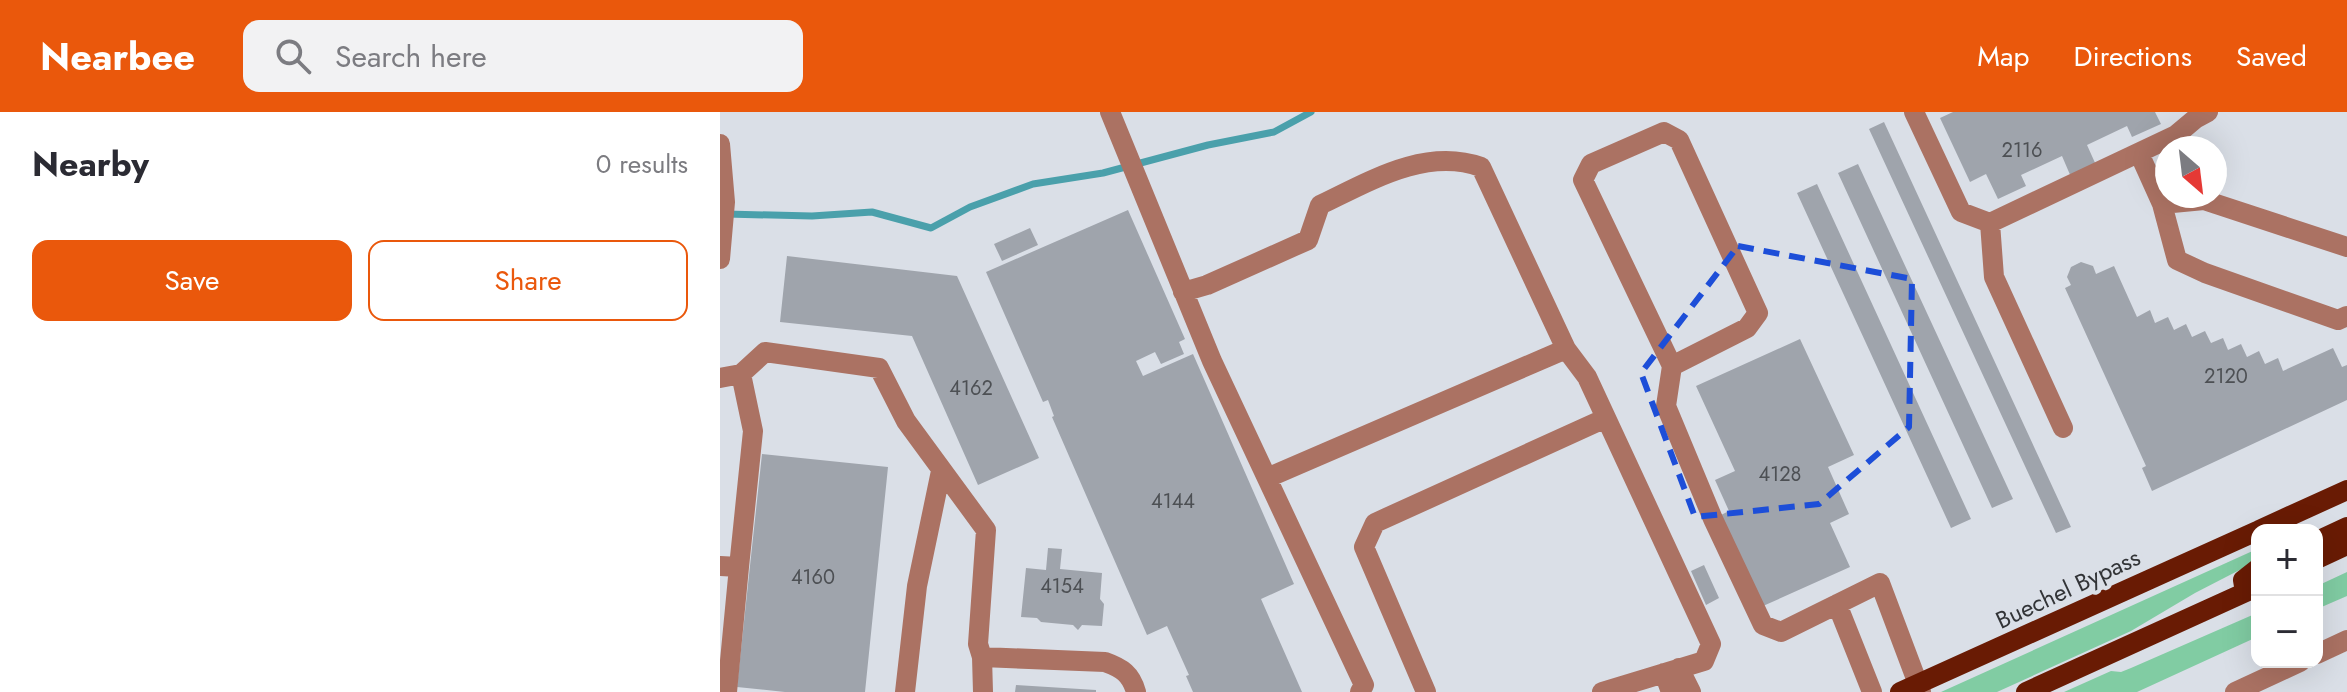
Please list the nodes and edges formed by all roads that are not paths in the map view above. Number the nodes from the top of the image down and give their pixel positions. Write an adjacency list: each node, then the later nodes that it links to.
1 (1110, 112): 12 (street)
2 (1914, 112): 9 (street)
3 (2208, 112): 5 (street)
4 (720, 144): 11 (street)
5 (2139, 153): 6 (street); 9 (street)
6 (2155, 188)
7 (2163, 208): 13 (street)
8 (2227, 208): 10 (street)
9 (1990, 223): 19 (street)
10 (2347, 247)
11 (720, 257)
12 (1183, 292): 14 (street); 21 (street)
13 (2347, 316)
14 (1566, 349): 18 (street); 21 (street)
15 (1672, 366): 15 (street); 32 (street)
16 (741, 374): 17 (street); 20 (street); 29 (street)
17 (720, 378)
18 (1606, 418): 37 (street); 44 (street)
19 (2063, 428)
20 (941, 471): 35 (street); 40 (street)
21 (1267, 478): 43 (street)
22 (2347, 490): 23 (main road, Buechel Bypass)
23 (2271, 524)
24 (2347, 527): 26 (main road)
25 (2251, 533): 38 (main road, Buechel Bypass)
26 (2323, 538)
27 (2347, 545): 28 (main road)
28 (2323, 556)
29 (730, 566): 39 (street)
30 (2251, 574): 31 (main road)
31 (2251, 590): 48 (main road)
32 (1837, 604): 38 (street); 47 (street)
33 (2347, 640): 34 (street)
34 (2323, 651)
35 (982, 657): 41 (street); 42 (street)
36 (2287, 668): 49 (street)
37 (1671, 678): 45 (street); 46 (street)
38 (1913, 690)
39 (727, 692)
40 (905, 692)
41 (983, 692)
42 (1136, 692)
43 (1360, 692)
44 (1426, 692)
45 (1602, 692)
46 (1691, 692)
47 (1872, 692)
48 (2026, 692)
49 (2235, 692)

